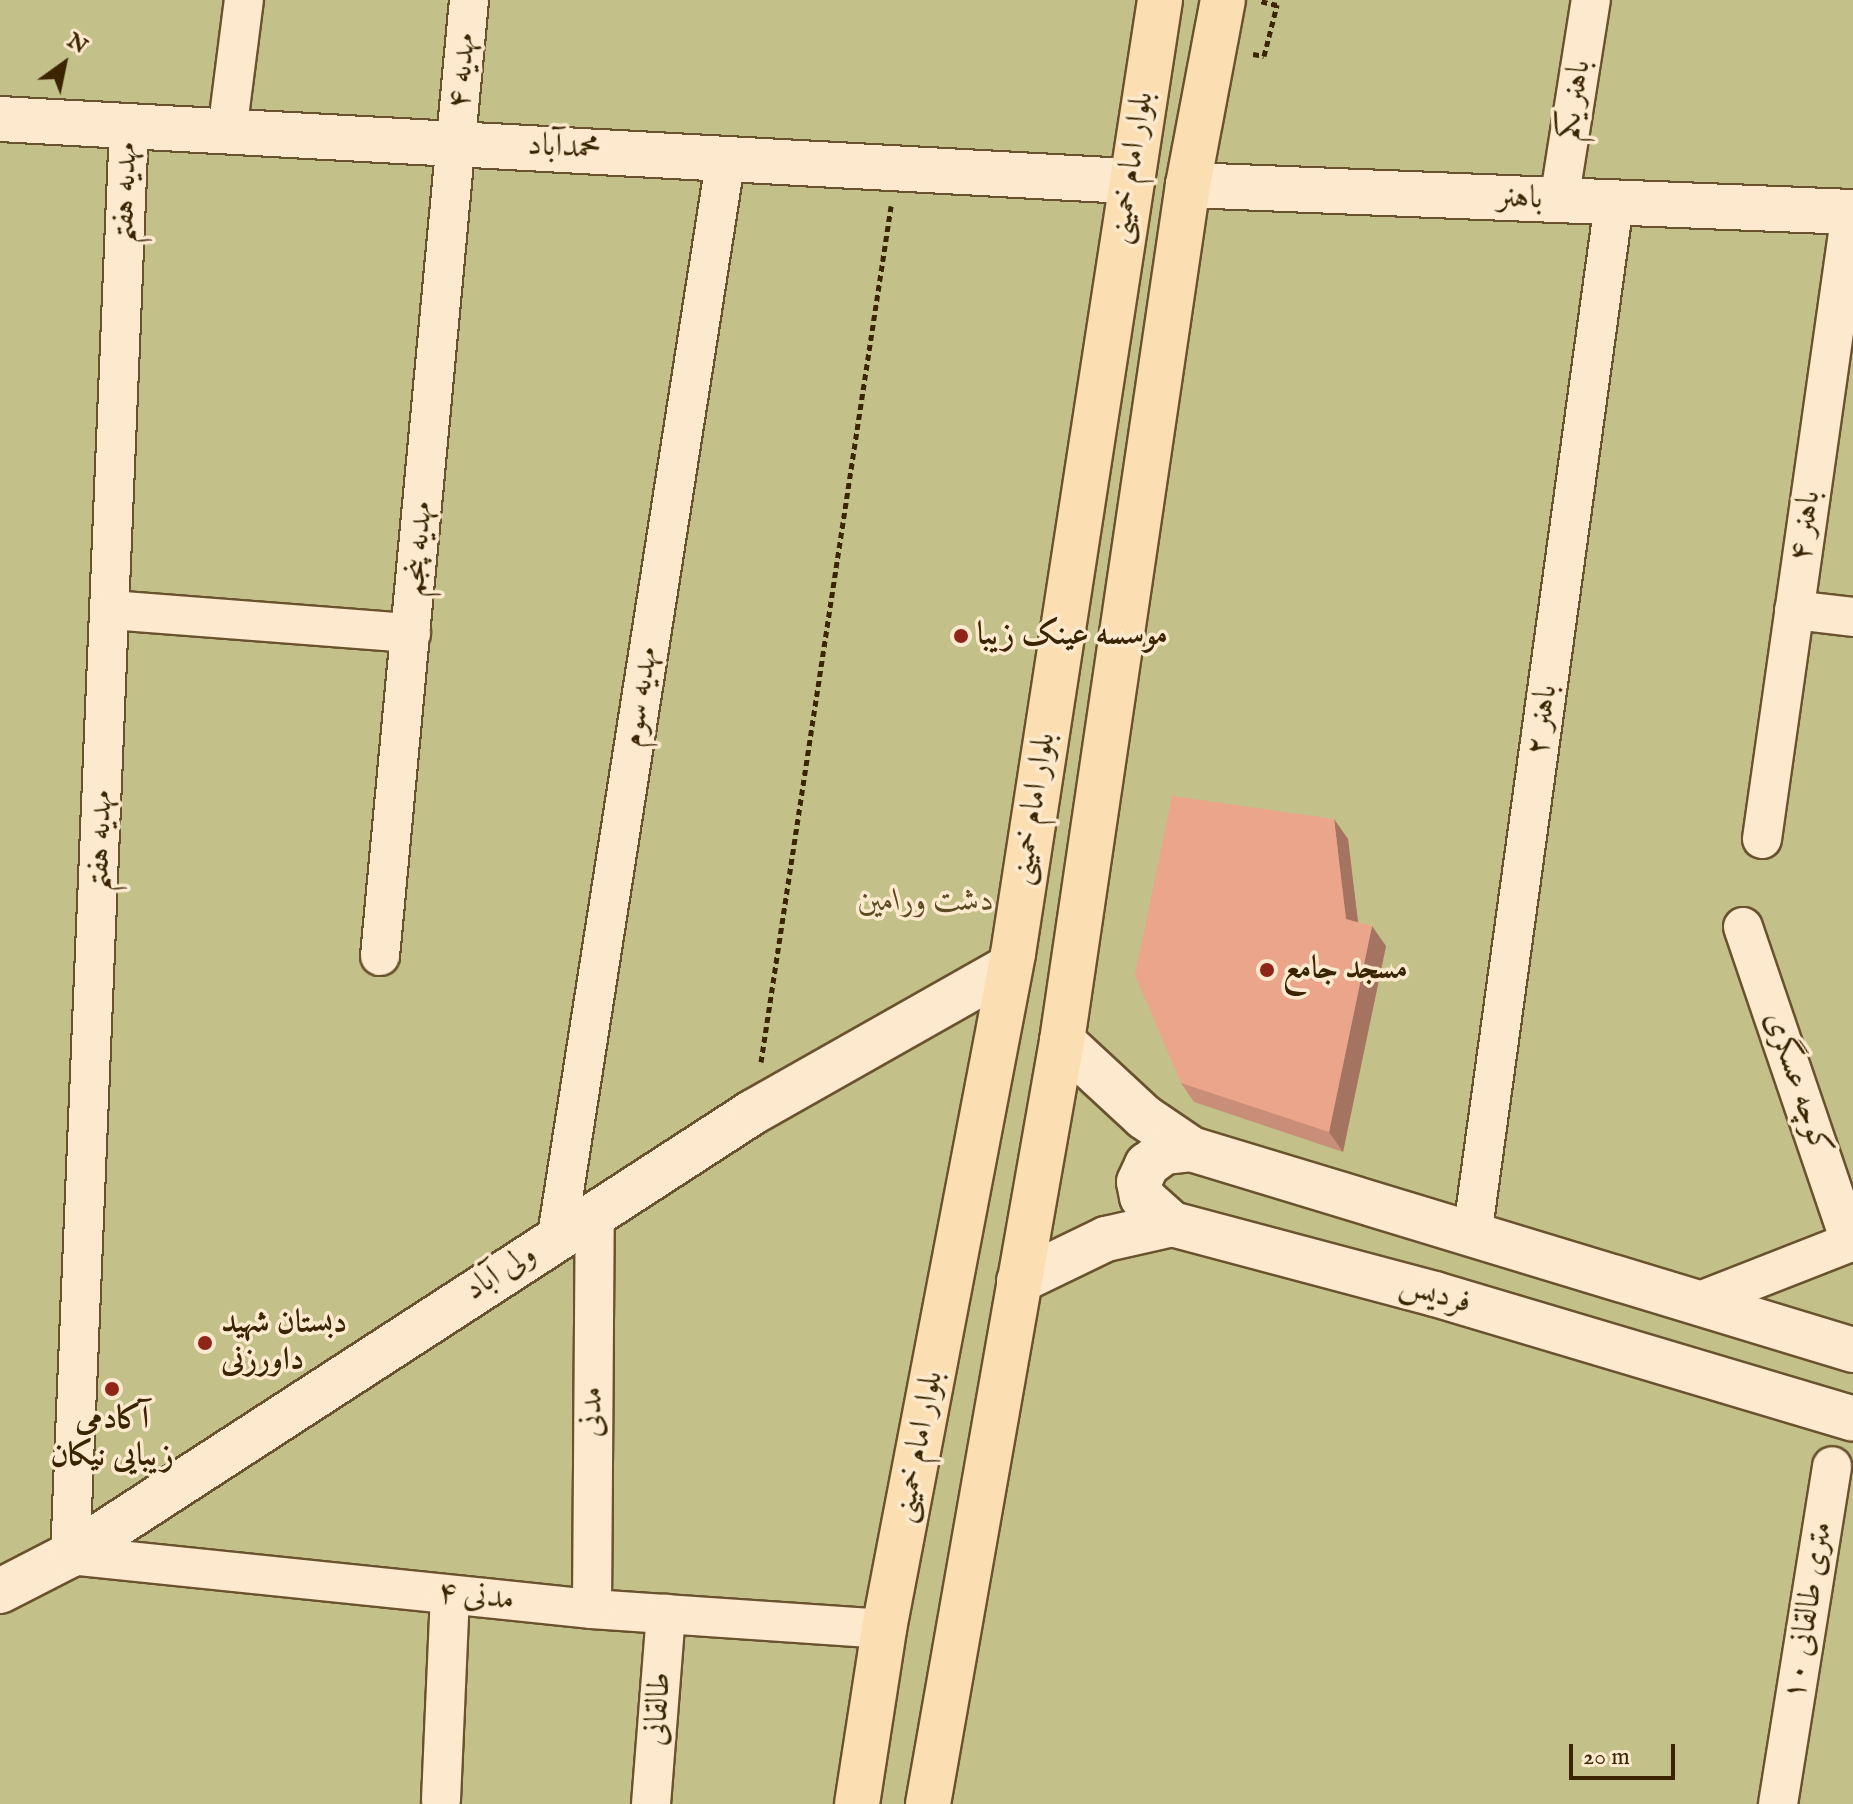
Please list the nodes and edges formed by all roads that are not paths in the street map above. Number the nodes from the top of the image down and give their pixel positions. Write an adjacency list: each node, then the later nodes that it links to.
1 (244, 0): 8 (street)
2 (469, 0): 9 (street, مهدیه ۴)
3 (1160, 0): 11 (main road, بلوار امام خمینی)
4 (1223, 0): 12 (main road, بلوار امام خمینی)
5 (1591, 0): 13 (street, باهنر یکم)
6 (0, 119): 7 (street, محمدآباد)
7 (129, 126): 8 (street, محمدآباد); 16 (street, مهدیه هفتم)
8 (227, 132): 9 (street, محمدآباد)
9 (457, 142): 10 (street, محمدآباد); 19 (street, مهدیه پنجم)
10 (726, 157): 11 (street, محمدآباد); 28 (street, مهدیه سوم)
11 (1128, 181): 23 (main road, بلوار امام خمینی)
12 (1188, 185): 13 (street, باهنر); 24 (main road, بلوار امام خمینی)
13 (1559, 201): 14 (street, باهنر)
14 (1614, 203): 15 (street, باهنر); 29 (street, باهنر ۲)
15 (1852, 212): 17 (street, باهنر ۴)
16 (110, 610): 19 (street); 37 (street, مهدیه هفتم)
17 (1794, 610): 18 (street); 20 (street, باهنر ۴)
18 (1853, 617)
19 (411, 633): 22 (street, مهدیه پنجم)
20 (1762, 839)
21 (1743, 927): 30 (street, کوچه عسگری)
22 (380, 956)
23 (1009, 967): 26 (street, ولی آباد); 42 (main road, بلوار امام خمینی)
24 (1062, 1041): 25 (street, فردیس); 31 (main road, بلوار امام خمینی)
25 (1191, 1149): 27 (street); 29 (street, فردیس)
26 (595, 1214): 28 (street, ولی آباد); 40 (street, مدنی)
27 (1172, 1224): 31 (street, فردیس); 34 (street, فردیس)
28 (557, 1236): 37 (street, ولی آباد)
29 (1472, 1236): 32 (street, فردیس)
30 (1852, 1241): 32 (street)
31 (1019, 1281): 46 (main road, بلوار امام خمینی)
32 (1695, 1303): 33 (street, فردیس); 34 (street)
33 (1853, 1350)
34 (1676, 1368): 35 (street, فردیس)
35 (1853, 1419)
36 (1832, 1466): 47 (street, ۱۰ متری طالقانی)
37 (70, 1555): 38 (street, ولی آباد); 39 (street, مدنی ۴)
38 (0, 1591)
39 (450, 1595): 40 (street, مدنی ۴); 43 (street)
40 (592, 1609): 41 (street, مدنی ۴)
41 (666, 1614): 42 (street, مدنی ۴); 44 (street, طالقانی)
42 (884, 1629): 45 (main road, بلوار امام خمینی)
43 (441, 1800)
44 (651, 1804)
45 (857, 1804)
46 (928, 1804)
47 (1778, 1804)

